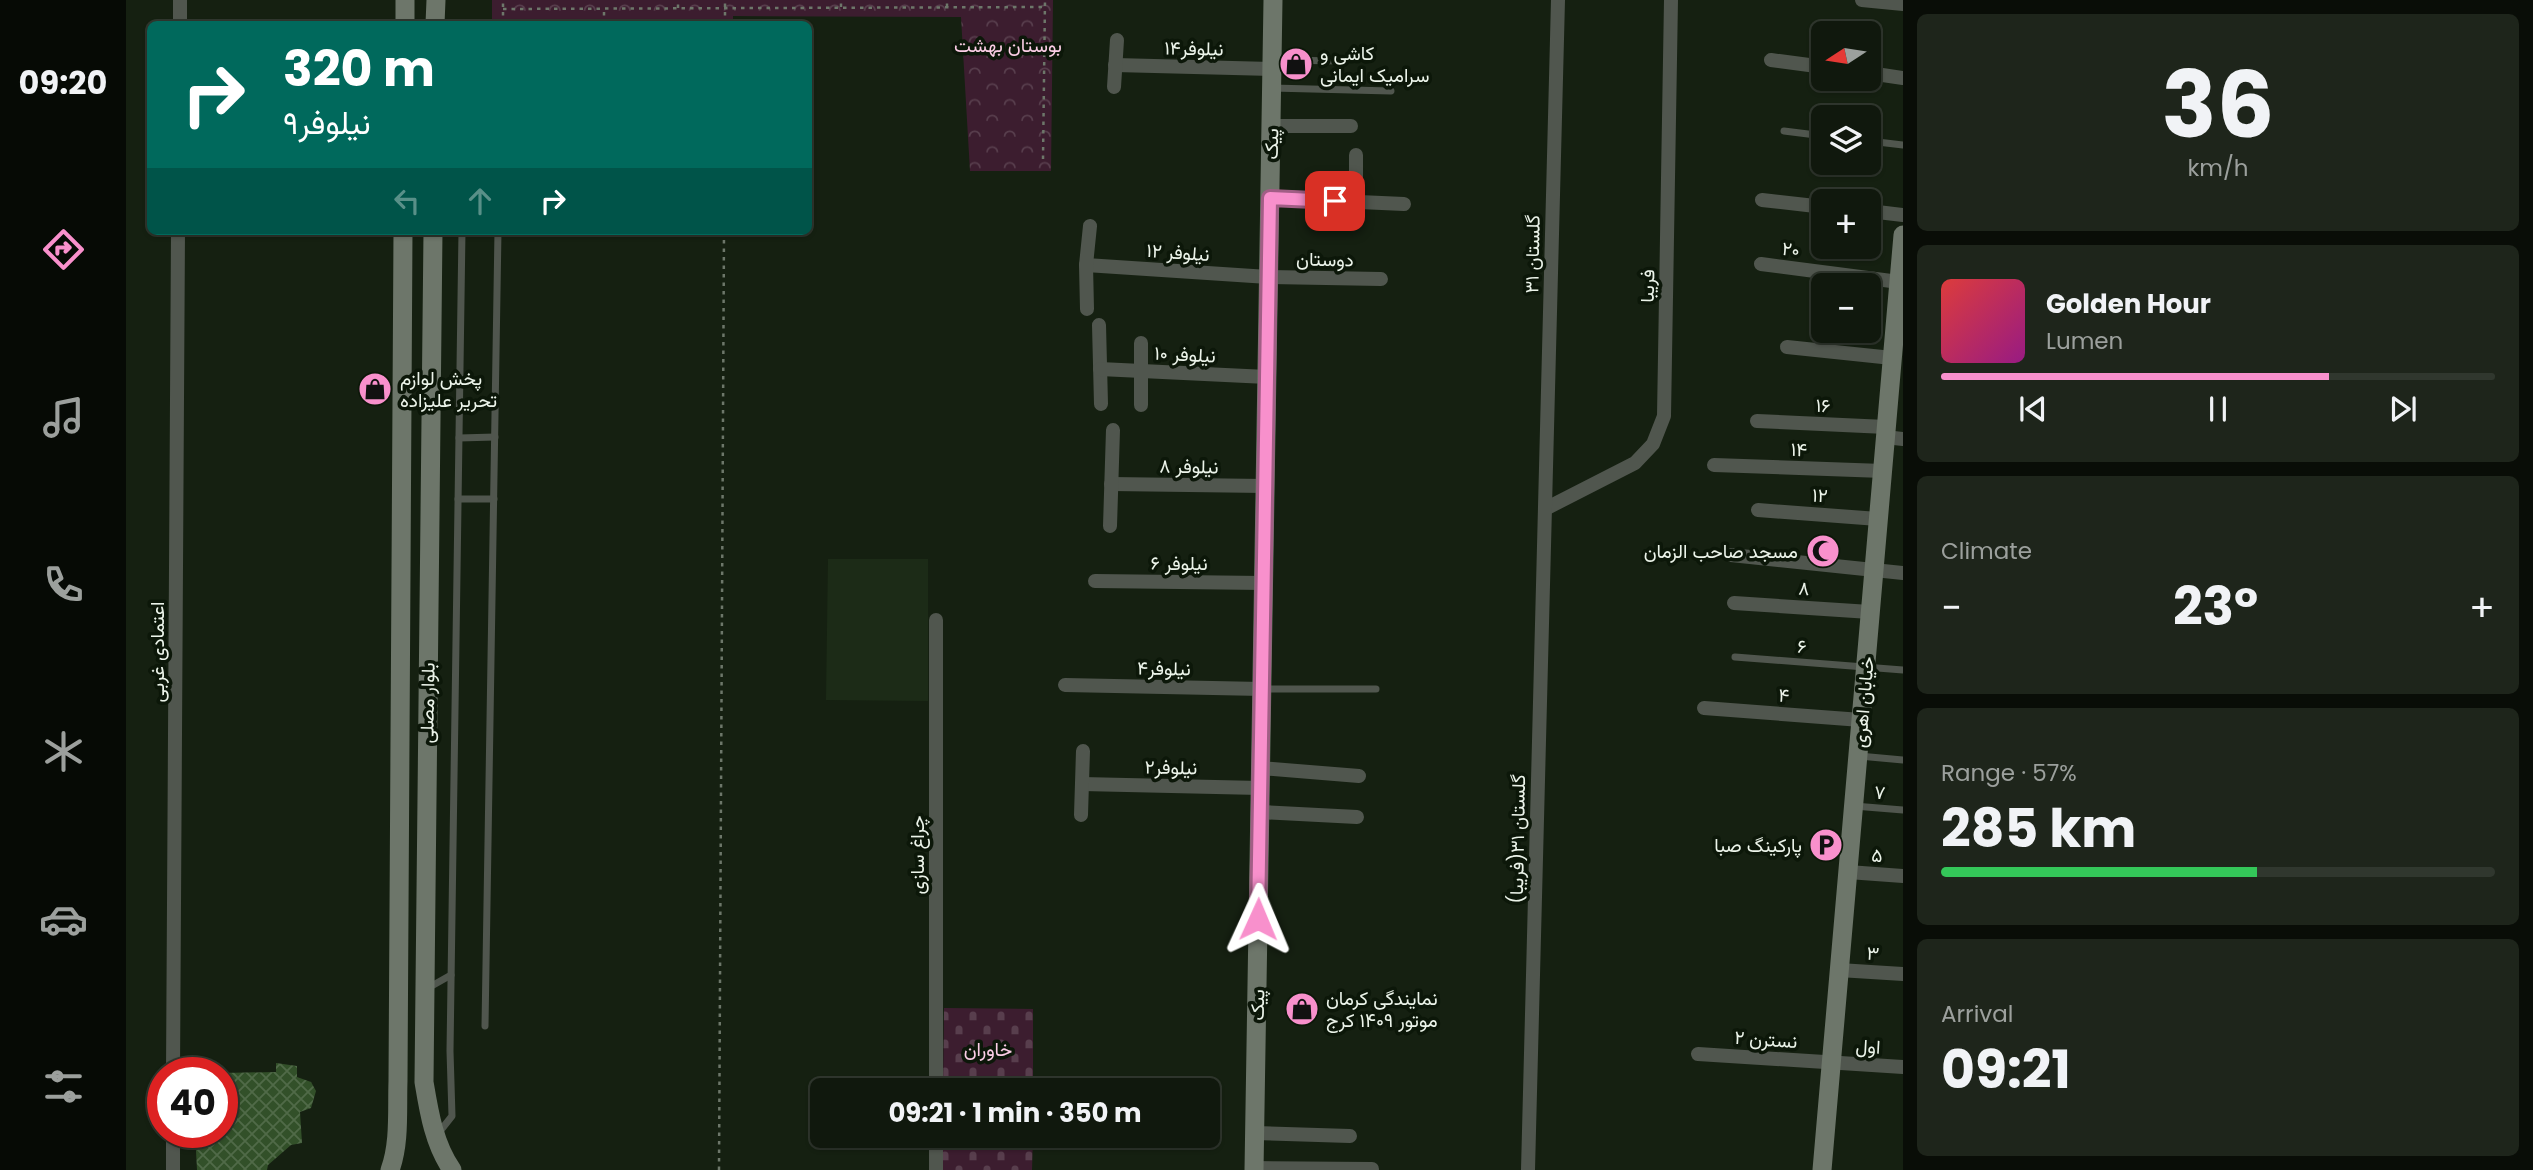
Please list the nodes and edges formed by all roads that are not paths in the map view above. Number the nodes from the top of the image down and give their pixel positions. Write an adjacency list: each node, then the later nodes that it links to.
1 (180, 0): 9 (street)
2 (405, 0): 10 (street)
3 (436, 0): 11 (street)
4 (1273, 0): 17 (street, پیک)
5 (1558, 0): 71 (street, گلستان ۳۱)
6 (1671, 0): 71 (street, فریبا)
7 (1862, 0): 8 (street)
8 (1903, 4)
9 (180, 21)
10 (405, 21)
11 (435, 21)
12 (1117, 40): 15 (street)
13 (1771, 60): 16 (street)
14 (1343, 61): 17 (lane)
15 (1115, 65): 17 (street, نیلوفر۱۴); 20 (street)
16 (1811, 65)
17 (1272, 72): 21 (lane); 22 (street, پیک)
18 (1881, 75): 19 (street)
19 (1903, 78)
20 (1114, 87)
21 (1391, 91)
22 (1271, 126): 23 (street); 29 (street, پیک)
23 (1351, 126)
24 (1784, 131): 25 (lane)
25 (1811, 134)
26 (1881, 142): 27 (lane)
27 (1903, 145)
28 (1356, 155): 31 (street)
29 (1270, 198): 31 (street); 46 (street, پیک)
30 (1762, 200): 33 (street)
31 (1356, 202): 32 (street)
32 (1404, 204)
33 (1811, 206)
34 (1881, 213): 35 (street)
35 (1903, 215)
36 (1090, 226): 45 (street)
37 (178, 235): 111 (street, اعتمادی غربی)
38 (403, 235): 120 (street, بلوار مصلی)
39 (433, 235): 108 (street, بلوار مصلی)
40 (462, 235): 64 (lane)
41 (498, 235): 63 (lane)
42 (1903, 235): 43 (street, خیابان اهری)
43 (1902, 260): 48 (street, خیابان اهری)
44 (1761, 264): 48 (street, ۲۰)
45 (1086, 265): 46 (street, نیلوفر ۱۲); 49 (street)
46 (1268, 277): 47 (street, دوستان); 56 (street, پیک)
47 (1381, 279)
48 (1899, 282): 53 (street, خیابان اهری)
49 (1087, 309)
50 (1099, 325): 54 (street)
51 (1141, 343): 55 (street)
52 (1787, 347): 53 (street)
53 (1892, 358): 57 (street, خیابان اهری)
54 (1100, 369): 55 (street, نیلوفر ۱۰); 58 (street)
55 (1141, 371): 56 (street, نیلوفر ۱۰); 59 (street)
56 (1267, 377): 68 (street, پیک)
57 (1896, 395): 62 (street, خیابان اهری)
58 (1101, 404)
59 (1141, 405)
60 (1757, 421): 62 (street, ۱۶)
61 (1114, 430): 67 (street)
62 (1892, 434): 66 (street, خیابان اهری)
63 (495, 437): 64 (lane); 70 (lane)
64 (459, 438): 69 (lane)
65 (1714, 465): 66 (street, ۱۴)
66 (1883, 471): 73 (street, خیابان اهری)
67 (1111, 484): 68 (street, نیلوفر ۸); 74 (street)
68 (1265, 486): 79 (street, پیک)
69 (458, 499): 70 (lane); 107 (lane)
70 (494, 499): 109 (lane)
71 (1545, 509): 125 (street, گلستان ۳۱(فریبا))
72 (1758, 510): 73 (street, ۱۲)
73 (1878, 519): 76 (street, خیابان اهری)
74 (1110, 526)
75 (1731, 555): 76 (street)
76 (1874, 569): 77 (street); 81 (street, خیابان اهری)
77 (1903, 573)
78 (1095, 581): 79 (street, نیلوفر ۶)
79 (1264, 583): 87 (street, پیک)
80 (1734, 603): 81 (street, ۸)
81 (1870, 612): 84 (street, خیابان اهری)
82 (936, 620): 114 (street, چراغ سازی)
83 (1735, 657): 84 (lane, ۶)
84 (1866, 667): 85 (lane, ۶); 90 (street, خیابان اهری)
85 (1903, 670)
86 (1065, 685): 87 (street, نیلوفر۴)
87 (1262, 689): 88 (lane); 94 (street, پیک)
88 (1376, 689)
89 (1704, 708): 90 (street, ۴)
90 (1861, 720): 92 (street, خیابان اهری)
91 (1083, 751): 96 (street)
92 (1858, 756): 93 (lane); 98 (street, خیابان اهری)
93 (1903, 760)
94 (1260, 768): 95 (street); 97 (street, پیک)
95 (1359, 776)
96 (1082, 784): 97 (street, نیلوفر۲); 101 (street)
97 (1260, 788): 100 (street, پیک)
98 (1854, 806): 99 (lane, ۷); 103 (street, خیابان اهری)
99 (1903, 810)
100 (1260, 812): 102 (street); 115 (street, پیک)
101 (1081, 815)
102 (1357, 817)
103 (1848, 872): 104 (street, ۵); 105 (street, خیابان اهری)
104 (1903, 876)
105 (1839, 970): 106 (street, ۳); 112 (street, خیابان اهری)
106 (1903, 974)
107 (452, 975): 108 (lane); 119 (lane)
108 (424, 990): 119 (street, بلوار مصلی)
109 (485, 1026)
110 (1698, 1054): 112 (street, نسترن ۲)
111 (173, 1057)
112 (1831, 1063): 113 (street, اول); 126 (street, خیابان اهری)
113 (1903, 1067)
114 (936, 1078)
115 (1255, 1133): 116 (street); 121 (street, پیک)
116 (1350, 1136)
117 (173, 1148): 123 (street)
118 (936, 1148): 124 (street)
119 (443, 1158)
120 (393, 1167)
121 (1254, 1169): 122 (street)
122 (1372, 1169)
123 (173, 1170)
124 (936, 1170)
125 (1528, 1170)
126 (1822, 1170)

